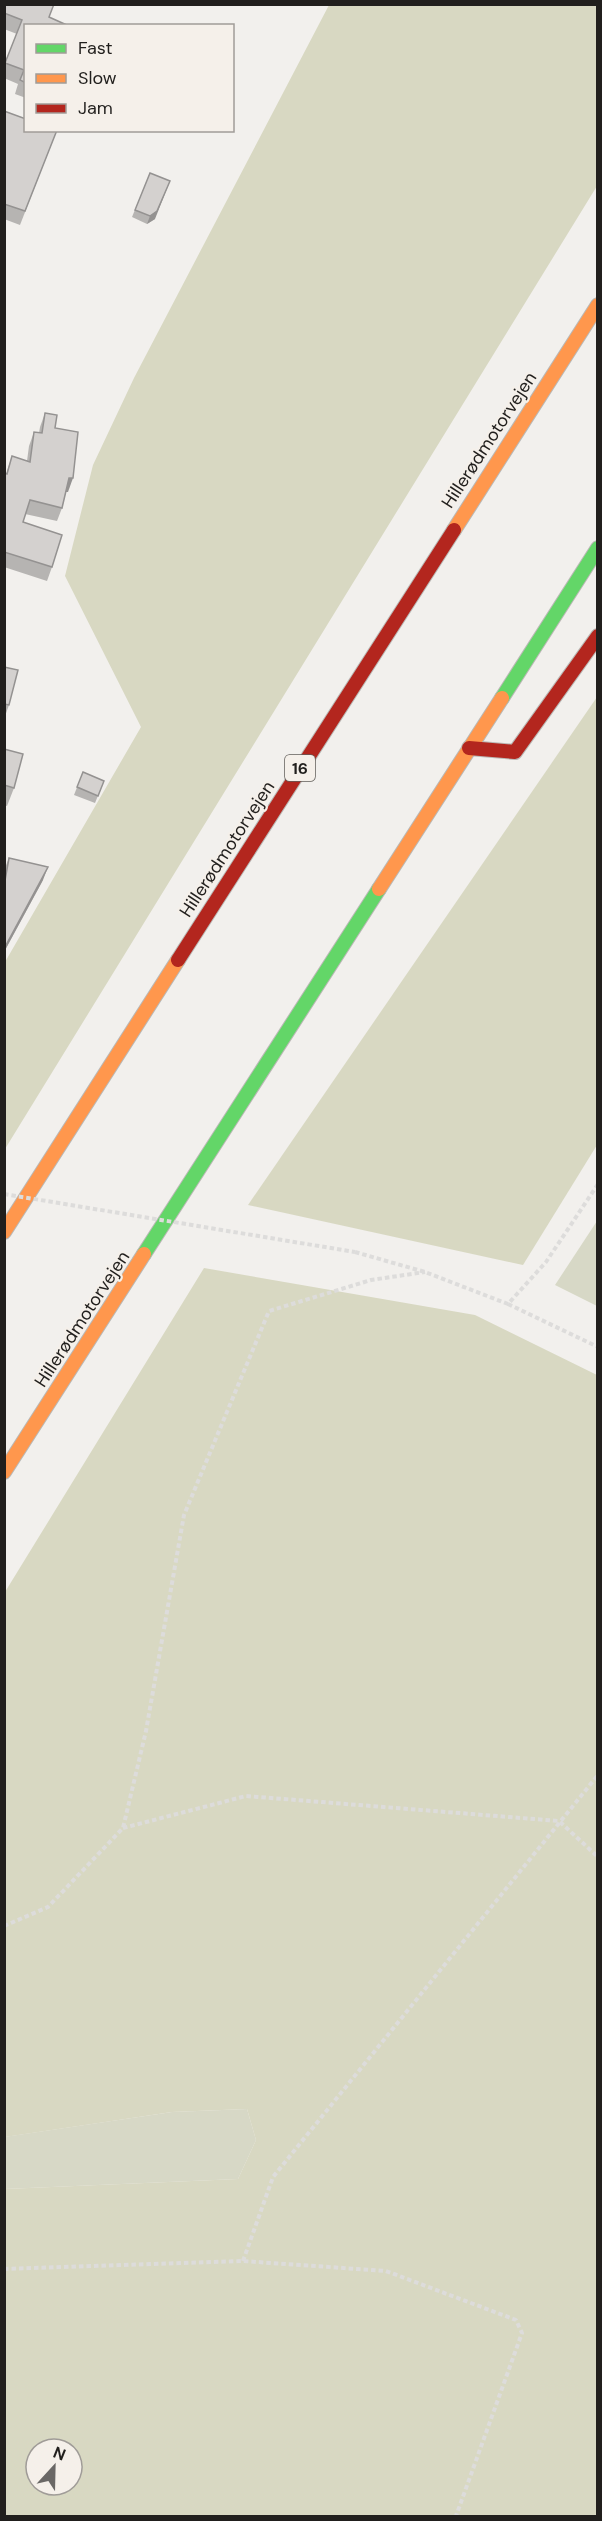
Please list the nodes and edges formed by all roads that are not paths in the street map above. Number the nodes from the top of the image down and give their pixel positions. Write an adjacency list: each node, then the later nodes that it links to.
1 (597, 304): 5 (highway, Hillerødmotorvejen / 16)
2 (597, 548): 4 (highway, Hillerødmotorvejen)
3 (597, 636): 4 (highway)
4 (469, 748): 6 (highway, Hillerødmotorvejen)
5 (4, 1232)
6 (4, 1472)

